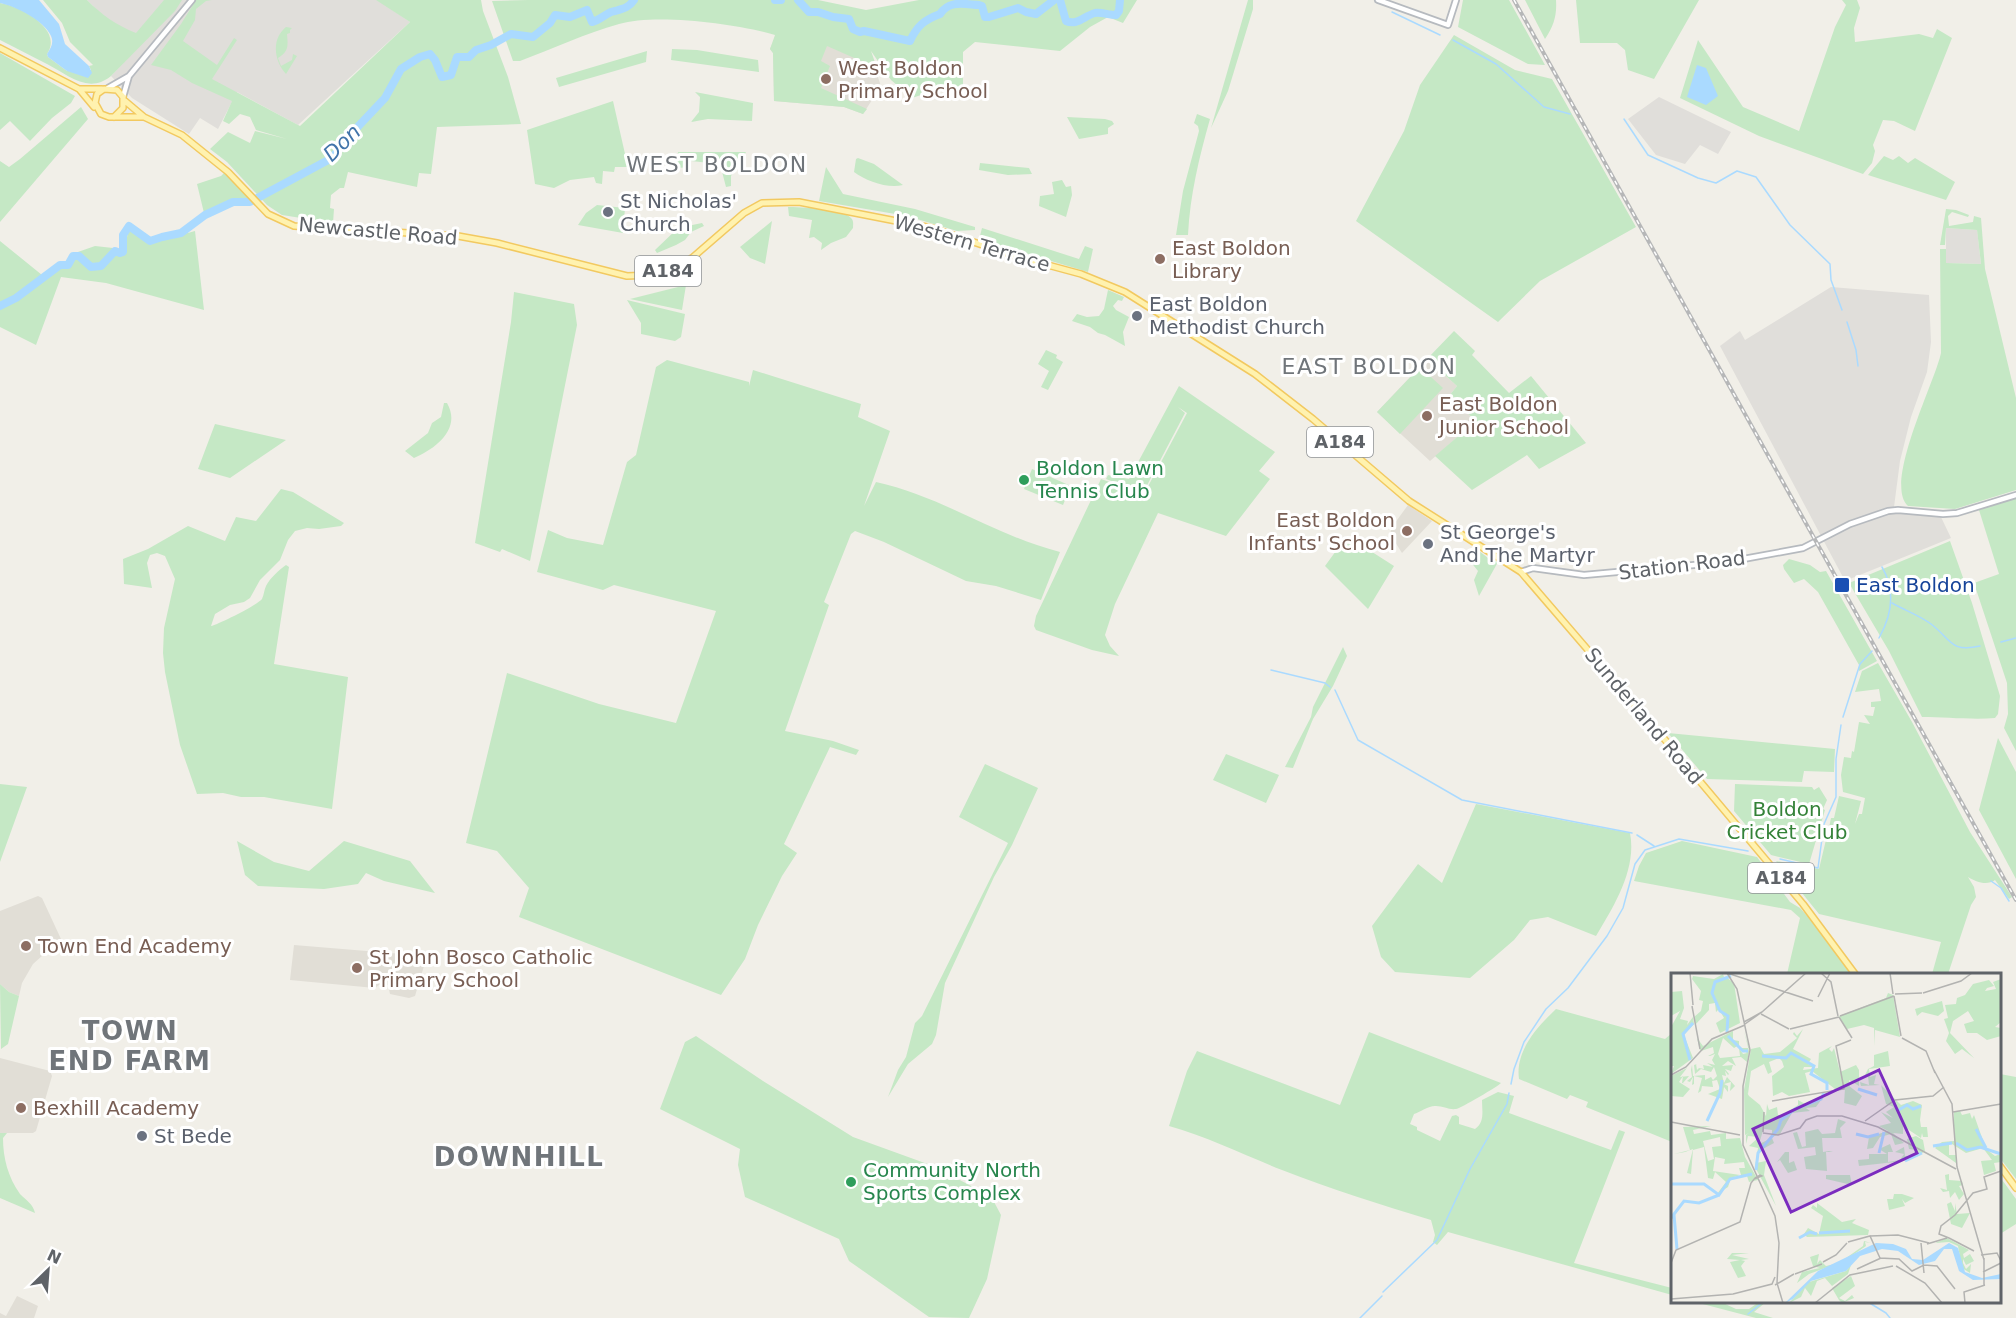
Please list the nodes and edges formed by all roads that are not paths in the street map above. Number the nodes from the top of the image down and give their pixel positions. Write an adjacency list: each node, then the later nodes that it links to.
1 (192, 0): 5 (main road)
2 (1378, 0): 3 (main road)
3 (1456, 0)
4 (0, 48): 6 (main road)
5 (129, 76): 7 (main road); 8 (main road)
6 (79, 89): 7 (main road); 9 (main road)
7 (106, 89): 8 (main road); 9 (main road)
8 (123, 98): 10 (main road); 11 (main road, Newcastle Road / A184)
9 (97, 111): 10 (main road)
10 (114, 117): 11 (main road, Newcastle Road / A184)
11 (144, 117): 12 (main road, Newcastle Road / A184)
12 (744, 213): 14 (main road, Western Terrace / A184)
13 (2016, 495): 14 (main road, Station Road)
14 (1521, 572): 15 (main road, Sunderland Road / A184)
15 (1854, 973)
16 (2001, 1167): 17 (main road)
17 (2016, 1188)

